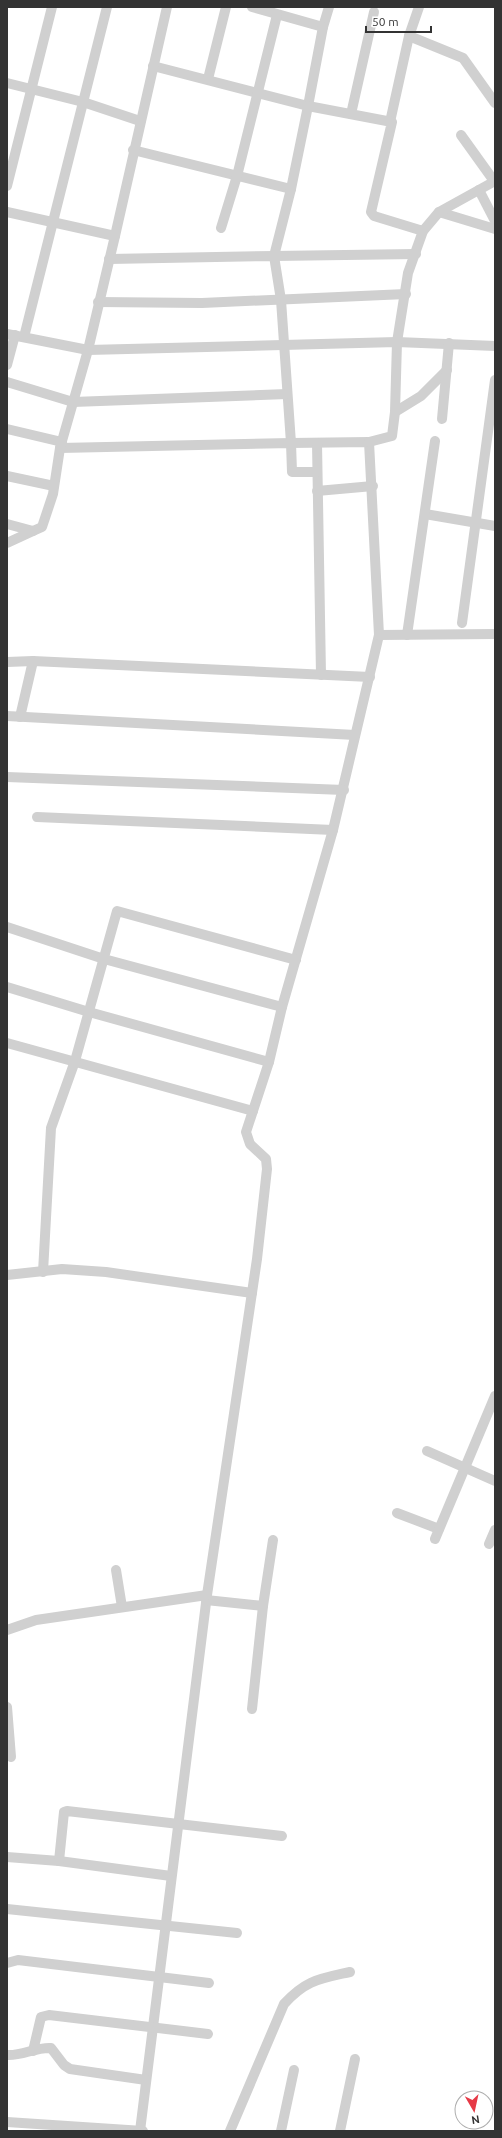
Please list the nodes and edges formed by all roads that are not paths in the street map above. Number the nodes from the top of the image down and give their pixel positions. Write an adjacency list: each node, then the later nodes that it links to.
1 (52, 7): 15 (street)
2 (107, 7): 17 (street)
3 (167, 7): 12 (street)
4 (226, 7): 13 (street)
5 (252, 7): 9 (street)
6 (329, 7): 10 (street)
7 (419, 7): 11 (street)
8 (374, 12): 20 (street)
9 (277, 15): 10 (street); 16 (street)
10 (323, 27): 19 (street)
11 (409, 36): 18 (street); 22 (street)
12 (153, 66): 13 (street); 21 (street)
13 (208, 79): 16 (street)
14 (7, 83): 15 (street)
15 (31, 89): 17 (street); 27 (street)
16 (257, 92): 19 (street); 25 (street)
17 (83, 102): 21 (street); 33 (street)
18 (495, 103)
19 (308, 106): 20 (street); 28 (street)
20 (351, 114): 22 (street)
21 (140, 121): 24 (street)
22 (390, 122): 36 (street)
23 (461, 135): 26 (street)
24 (134, 150): 25 (street); 37 (street)
25 (237, 176): 28 (street); 34 (street)
26 (494, 181): 29 (street)
27 (7, 186)
28 (291, 189): 39 (street)
29 (479, 190): 31 (street); 32 (street)
30 (7, 212): 33 (street)
31 (439, 212): 35 (street); 36 (street)
32 (495, 221)
33 (54, 223): 37 (street); 44 (street)
34 (221, 228)
35 (495, 229)
36 (423, 231): 38 (street)
37 (115, 236): 40 (street)
38 (416, 254): 39 (street); 41 (street)
39 (274, 256): 40 (street); 42 (street)
40 (109, 259): 43 (street)
41 (406, 294): 42 (street); 45 (street)
42 (281, 300): 43 (street); 47 (street)
43 (98, 302): 49 (street)
44 (15, 335): 49 (street); 50 (street)
45 (397, 342): 46 (street); 47 (street); 56 (street)
46 (449, 343): 48 (street); 51 (street)
47 (283, 345): 49 (street); 54 (street)
48 (495, 346)
49 (88, 350): 55 (street)
50 (7, 365)
51 (447, 370): 56 (street); 57 (street)
52 (495, 380): 70 (street)
53 (7, 382): 55 (street)
54 (287, 394): 55 (street); 61 (street)
55 (73, 402): 63 (street)
56 (395, 412): 60 (street)
57 (442, 419)
58 (7, 429): 63 (street)
59 (435, 441): 69 (street)
60 (370, 442): 62 (street); 67 (street)
61 (291, 443): 62 (street); 63 (street); 64 (street)
62 (317, 443): 64 (street)
63 (61, 445): 66 (street)
64 (317, 472): 68 (street)
65 (7, 476): 66 (street)
66 (54, 486): 73 (street)
67 (373, 486): 68 (street); 77 (street)
68 (317, 491): 81 (street)
69 (424, 514): 70 (street); 78 (street)
70 (475, 523): 72 (street); 75 (street)
71 (7, 524): 73 (street)
72 (495, 526)
73 (33, 531): 74 (street)
74 (7, 543)
75 (462, 623)
76 (495, 634): 78 (street)
77 (379, 635): 78 (street); 82 (street)
78 (407, 635)
79 (33, 661): 80 (street); 81 (street); 84 (street)
80 (7, 662)
81 (321, 675): 82 (street)
82 (370, 677): 85 (street)
83 (7, 716): 84 (street)
84 (20, 716): 85 (street)
85 (355, 735): 87 (street)
86 (7, 777): 87 (street)
87 (344, 790): 89 (street)
88 (37, 817): 89 (street)
89 (333, 830): 92 (street)
90 (7, 927): 91 (street)
91 (104, 959): 92 (street); 94 (street); 95 (street)
92 (296, 960): 94 (street)
93 (7, 987): 95 (street)
94 (282, 1007): 98 (street)
95 (89, 1012): 97 (street); 98 (street)
96 (7, 1043): 97 (street)
97 (75, 1061): 99 (street); 100 (street)
98 (268, 1062): 99 (street)
99 (253, 1111): 102 (street)
100 (42, 1272): 101 (street); 102 (street)
101 (7, 1275)
102 (252, 1293): 114 (street)
103 (494, 1402): 105 (street)
104 (427, 1451): 105 (street)
105 (465, 1468): 106 (street); 108 (street)
106 (495, 1481)
107 (397, 1513): 108 (street)
108 (439, 1529): 111 (street)
109 (495, 1530): 112 (street)
110 (273, 1540): 115 (street)
111 (436, 1540)
112 (489, 1544)
113 (116, 1570): 116 (street)
114 (206, 1597): 115 (street); 116 (street); 122 (street)
115 (263, 1606): 119 (street)
116 (122, 1608): 117 (street)
117 (7, 1630)
118 (7, 1707): 120 (street)
119 (252, 1709)
120 (8, 1730): 121 (street)
121 (11, 1757)
122 (178, 1824): 123 (street); 125 (street); 126 (street)
123 (282, 1836)
124 (7, 1857): 125 (street)
125 (59, 1861): 126 (street)
126 (171, 1876): 128 (street)
127 (7, 1909): 128 (street)
128 (165, 1925): 129 (street); 132 (street)
129 (237, 1933)
130 (7, 1964): 132 (street)
131 (350, 1972): 145 (street)
132 (158, 1978): 133 (street); 134 (street)
133 (209, 1983)
134 (152, 2028): 135 (street); 136 (street); 140 (street)
135 (208, 2034)
136 (33, 2051): 137 (street); 140 (street)
137 (7, 2055)
138 (355, 2059): 147 (street)
139 (294, 2070): 146 (street)
140 (146, 2080): 143 (street)
141 (7, 2122): 142 (street)
142 (26, 2127): 143 (street)
143 (140, 2131): 144 (street)
144 (143, 2131)
145 (230, 2131)
146 (281, 2131)
147 (340, 2131)

